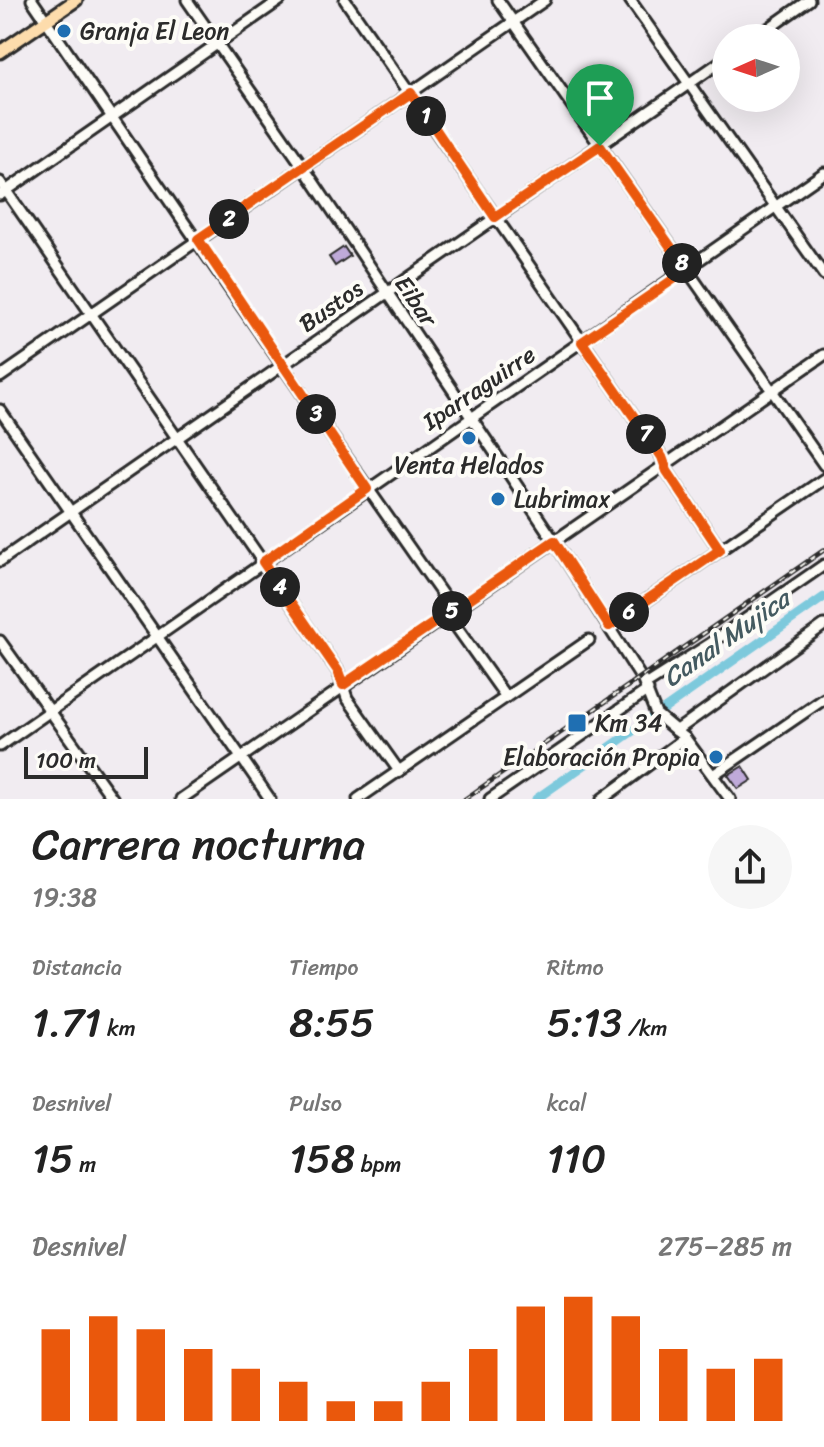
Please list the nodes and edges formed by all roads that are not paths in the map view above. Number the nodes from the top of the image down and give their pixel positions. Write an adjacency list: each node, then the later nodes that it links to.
1 (32, 0): 10 (street)
2 (76, 0): 10 (main road)
3 (187, 0): 13 (street, Eibar)
4 (280, 0): 13 (street)
5 (345, 0): 17 (street)
6 (498, 0): 11 (street)
7 (545, 0): 11 (street)
8 (630, 0): 16 (street)
9 (809, 0): 12 (street)
10 (46, 21): 14 (main road); 18 (street)
11 (513, 23): 17 (street); 19 (street)
12 (775, 24)
13 (217, 44): 18 (street); 20 (street, Eibar)
14 (0, 52)
15 (712, 68): 16 (street, Bustos)
16 (689, 84): 19 (street, Bustos); 24 (street)
17 (411, 93): 20 (street); 25 (street)
18 (110, 118): 23 (street); 26 (street)
19 (600, 146): 25 (street, Bustos); 27 (street)
20 (304, 168): 26 (street); 29 (street, Eibar)
21 (824, 173): 24 (street, Iparraguirre)
22 (0, 182): 23 (street)
23 (3, 193): 30 (street)
24 (776, 207): 27 (street, Iparraguirre); 28 (street)
25 (495, 217): 29 (street, Bustos); 31 (street)
26 (198, 239): 30 (street); 33 (street)
27 (687, 270): 31 (street, Iparraguirre); 35 (street)
28 (824, 275)
29 (386, 293): 33 (street, Bustos); 37 (street, Eibar)
30 (91, 314): 34 (street); 38 (street)
31 (582, 342): 37 (street, Iparraguirre); 39 (street)
32 (824, 355): 35 (street)
33 (283, 364): 38 (street, Bustos); 42 (street)
34 (0, 377)
35 (772, 391): 39 (street); 40 (street)
36 (0, 410): 43 (street)
37 (471, 416): 42 (street, Iparraguirre); 44 (street, Eibar)
38 (177, 440): 43 (street, Bustos); 47 (street)
39 (664, 464): 44 (street); 45 (street)
40 (824, 465)
41 (824, 479): 45 (street)
42 (367, 489): 47 (street, Iparraguirre); 49 (street)
43 (72, 511): 46 (street, Bustos); 52 (street)
44 (554, 541): 49 (street); 51 (street, Eibar)
45 (720, 550): 51 (street)
46 (0, 561)
47 (263, 562): 52 (street, Iparraguirre); 55 (street)
48 (824, 565): 56 (street)
49 (450, 612): 55 (street); 57 (street)
50 (824, 625): 60 (street)
51 (609, 626): 56 (street, Eibar)
52 (156, 637): 59 (street, Iparraguirre); 63 (street)
53 (589, 640): 57 (street)
54 (0, 641): 59 (street)
55 (343, 685): 63 (street); 64 (street)
56 (646, 687): 60 (street, Eibar); 70 (street)
57 (506, 697): 64 (street)
58 (824, 699): 65 (street)
59 (50, 713): 62 (street, Iparraguirre); 66 (street)
60 (676, 731): 61 (street)
61 (685, 738): 65 (street); 71 (street)
62 (0, 746)
63 (242, 757): 67 (street); 68 (street)
64 (399, 771): 69 (street)
65 (713, 775): 72 (street)
66 (113, 799)
67 (181, 799)
68 (270, 799)
69 (358, 799)
70 (490, 799)
71 (602, 799)
72 (730, 799)

